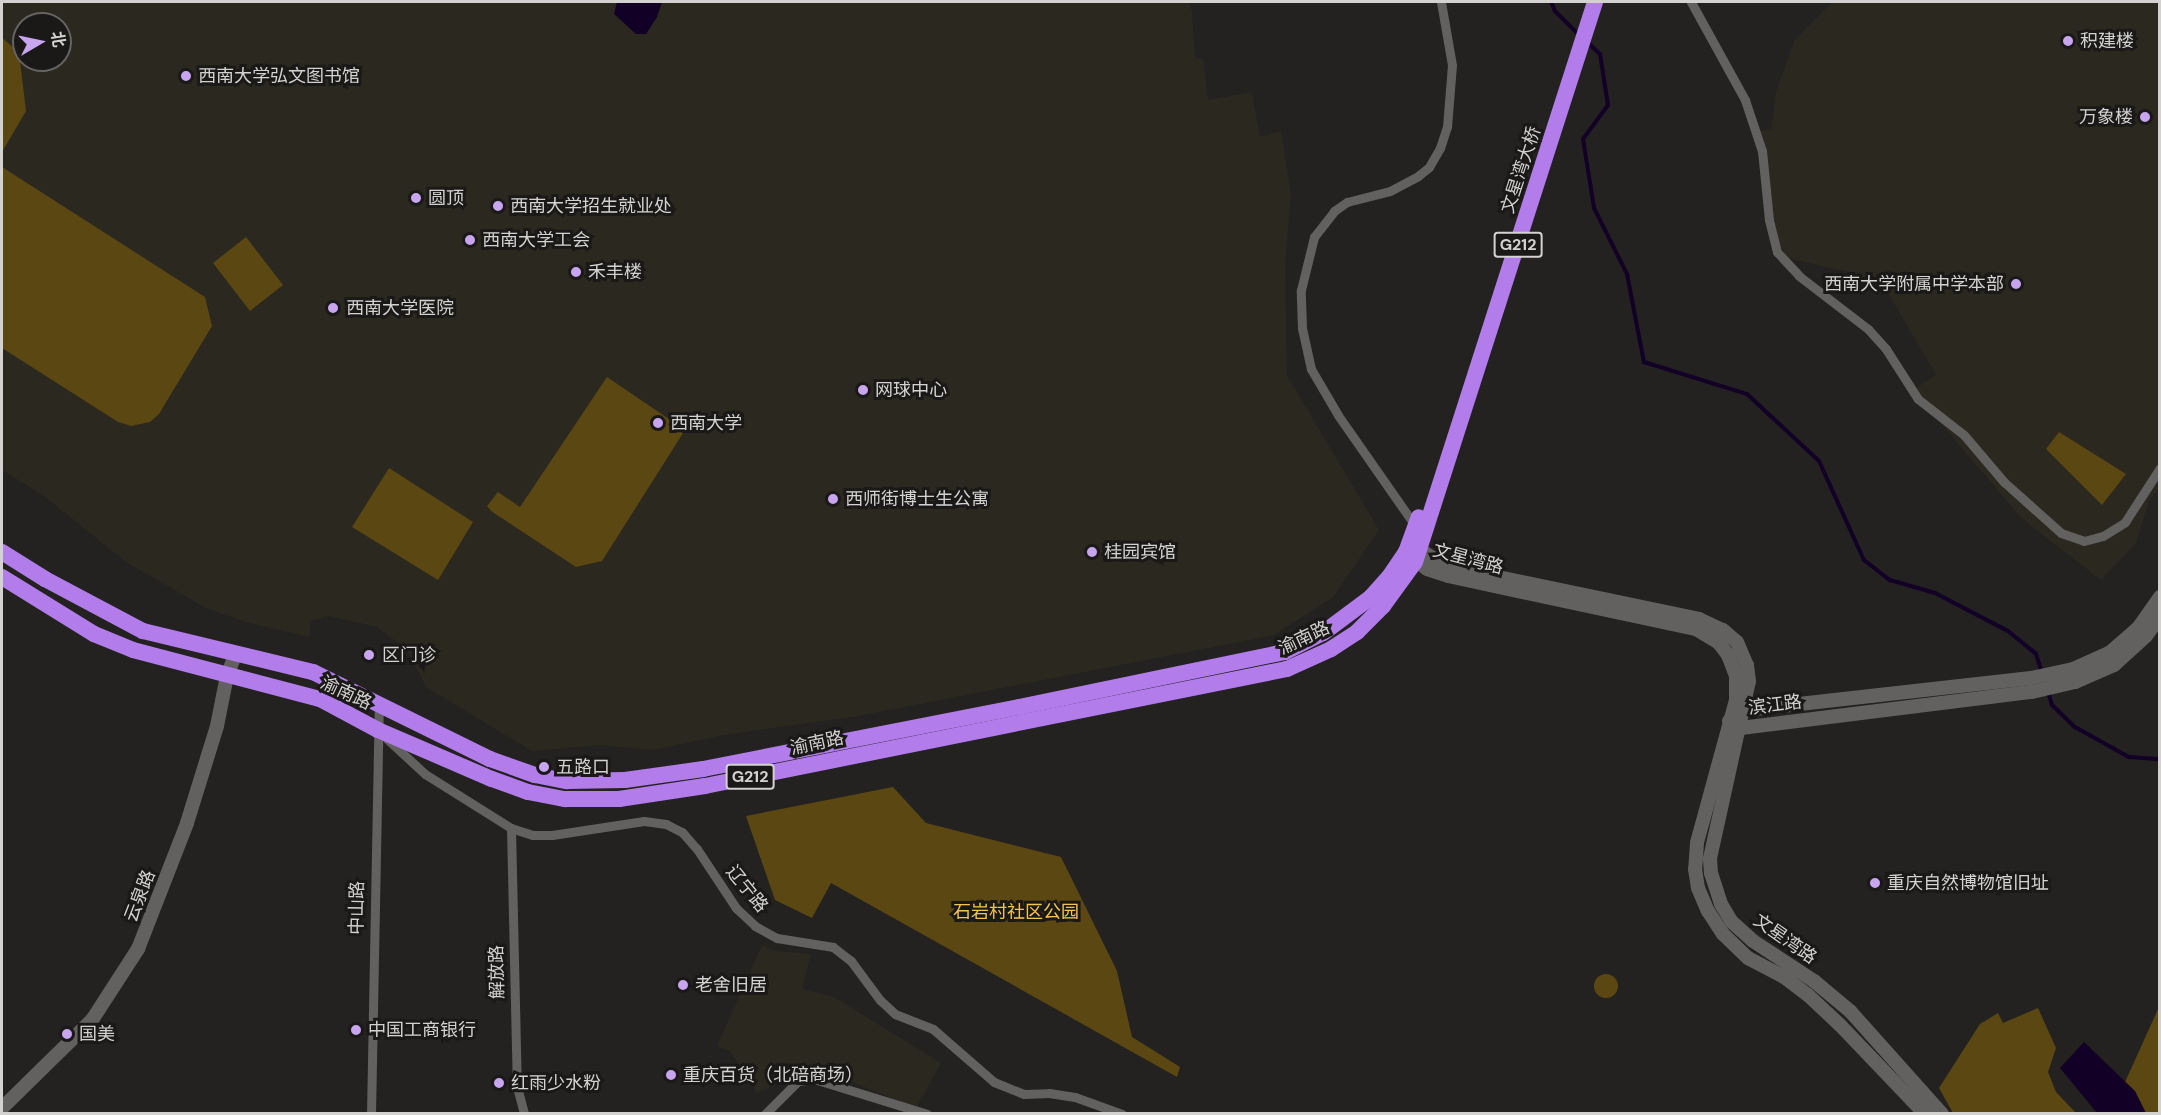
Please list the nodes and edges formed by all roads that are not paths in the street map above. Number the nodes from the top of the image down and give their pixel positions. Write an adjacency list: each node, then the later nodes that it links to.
1 (1441, 2): 7 (street)
2 (1583, 2): 6 (highway, 文星湾大桥 / G212)
3 (1595, 2): 6 (highway, 文星湾大桥 / G212)
4 (1691, 2): 5 (street)
5 (2160, 468)
6 (1435, 486): 7 (highway, 渝南路 / G212); 9 (highway, 渝南路 / G212)
7 (1416, 527): 9 (highway, 渝南路 / G212)
8 (2, 552): 14 (highway, 渝南路 / G212)
9 (1414, 555): 16 (highway, 渝南路 / G212); 17 (main road, 文星湾路); 18 (main road, 文星湾路); 19 (highway, 渝南路 / G212)
10 (2, 577): 15 (highway, 渝南路 / G212)
11 (2160, 597): 13 (main road, 滨江路)
12 (2160, 617): 13 (main road, 滨江路)
13 (2142, 632): 17 (main road, 滨江路); 18 (main road, 滨江路)
14 (235, 655): 15 (main road, 云泉路); 16 (highway, 渝南路 / G212)
15 (227, 676): 19 (highway, 渝南路 / G212); 21 (main road, 云泉路)
16 (379, 704): 19 (street, 中山路)
17 (1745, 710): 18 (main road, 文星湾路)
18 (1735, 725): 27 (main road, 文星湾路); 28 (main road, 文星湾路)
19 (378, 730): 20 (street, 辽宁路); 22 (street, 中山路)
20 (511, 828): 23 (street, 解放路); 26 (street, 辽宁路)
21 (2, 1108)
22 (371, 1113)
23 (524, 1113)
24 (765, 1113): 25 (street)
25 (927, 1113)
26 (1122, 1113)
27 (1924, 1113)
28 (1942, 1113)

